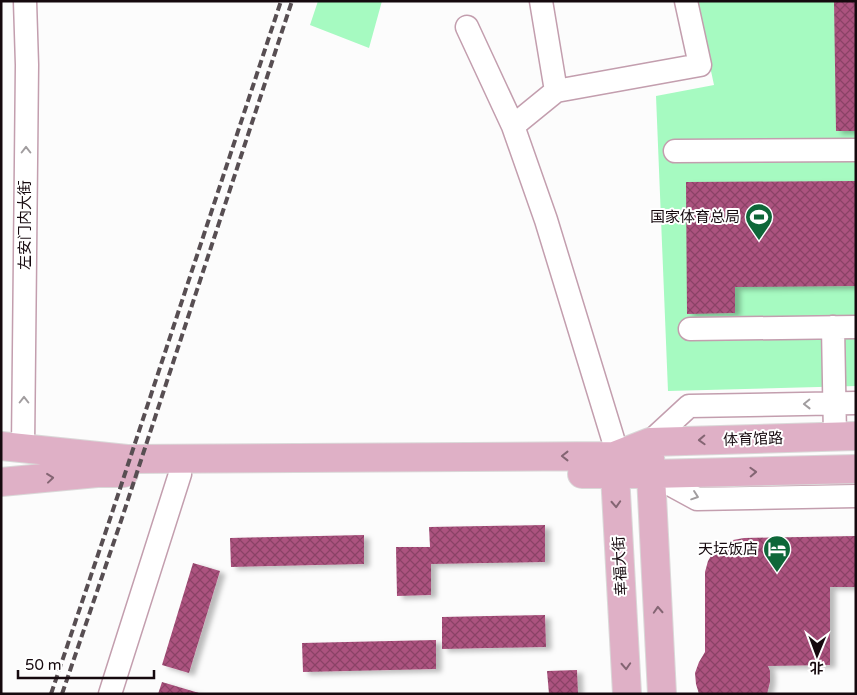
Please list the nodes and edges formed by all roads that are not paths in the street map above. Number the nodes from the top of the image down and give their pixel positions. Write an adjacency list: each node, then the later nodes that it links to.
1 (26, 1): 15 (street, 左安门内大街, one-way to 1)
2 (541, 1): 5 (street)
3 (686, 1): 5 (street)
4 (467, 27): 6 (street)
5 (556, 91): 6 (street)
6 (513, 126): 16 (street)
7 (856, 150): 8 (street)
8 (675, 151)
9 (833, 327): 10 (street); 11 (street); 12 (street)
10 (856, 327)
11 (690, 329)
12 (845, 403): 13 (street); 14 (street, one-way to 14)
13 (845, 436): 14 (main road, 体育馆路, one-way to 14)
14 (650, 442): 16 (main road, 体育馆路); 19 (main road)
15 (12, 447): 16 (main road, one-way to 15)
16 (614, 456): 18 (main road); 19 (main road); 23 (main road, 幸福大街, one-way to 23)
17 (856, 469): 19 (main road, one-way to 17)
18 (180, 474): 20 (main road, one-way to 18); 22 (street)
19 (651, 474): 21 (street, one-way to 21); 24 (main road, one-way to 19)
20 (1, 482)
21 (856, 496)
22 (110, 694)
23 (628, 694)
24 (662, 694)

